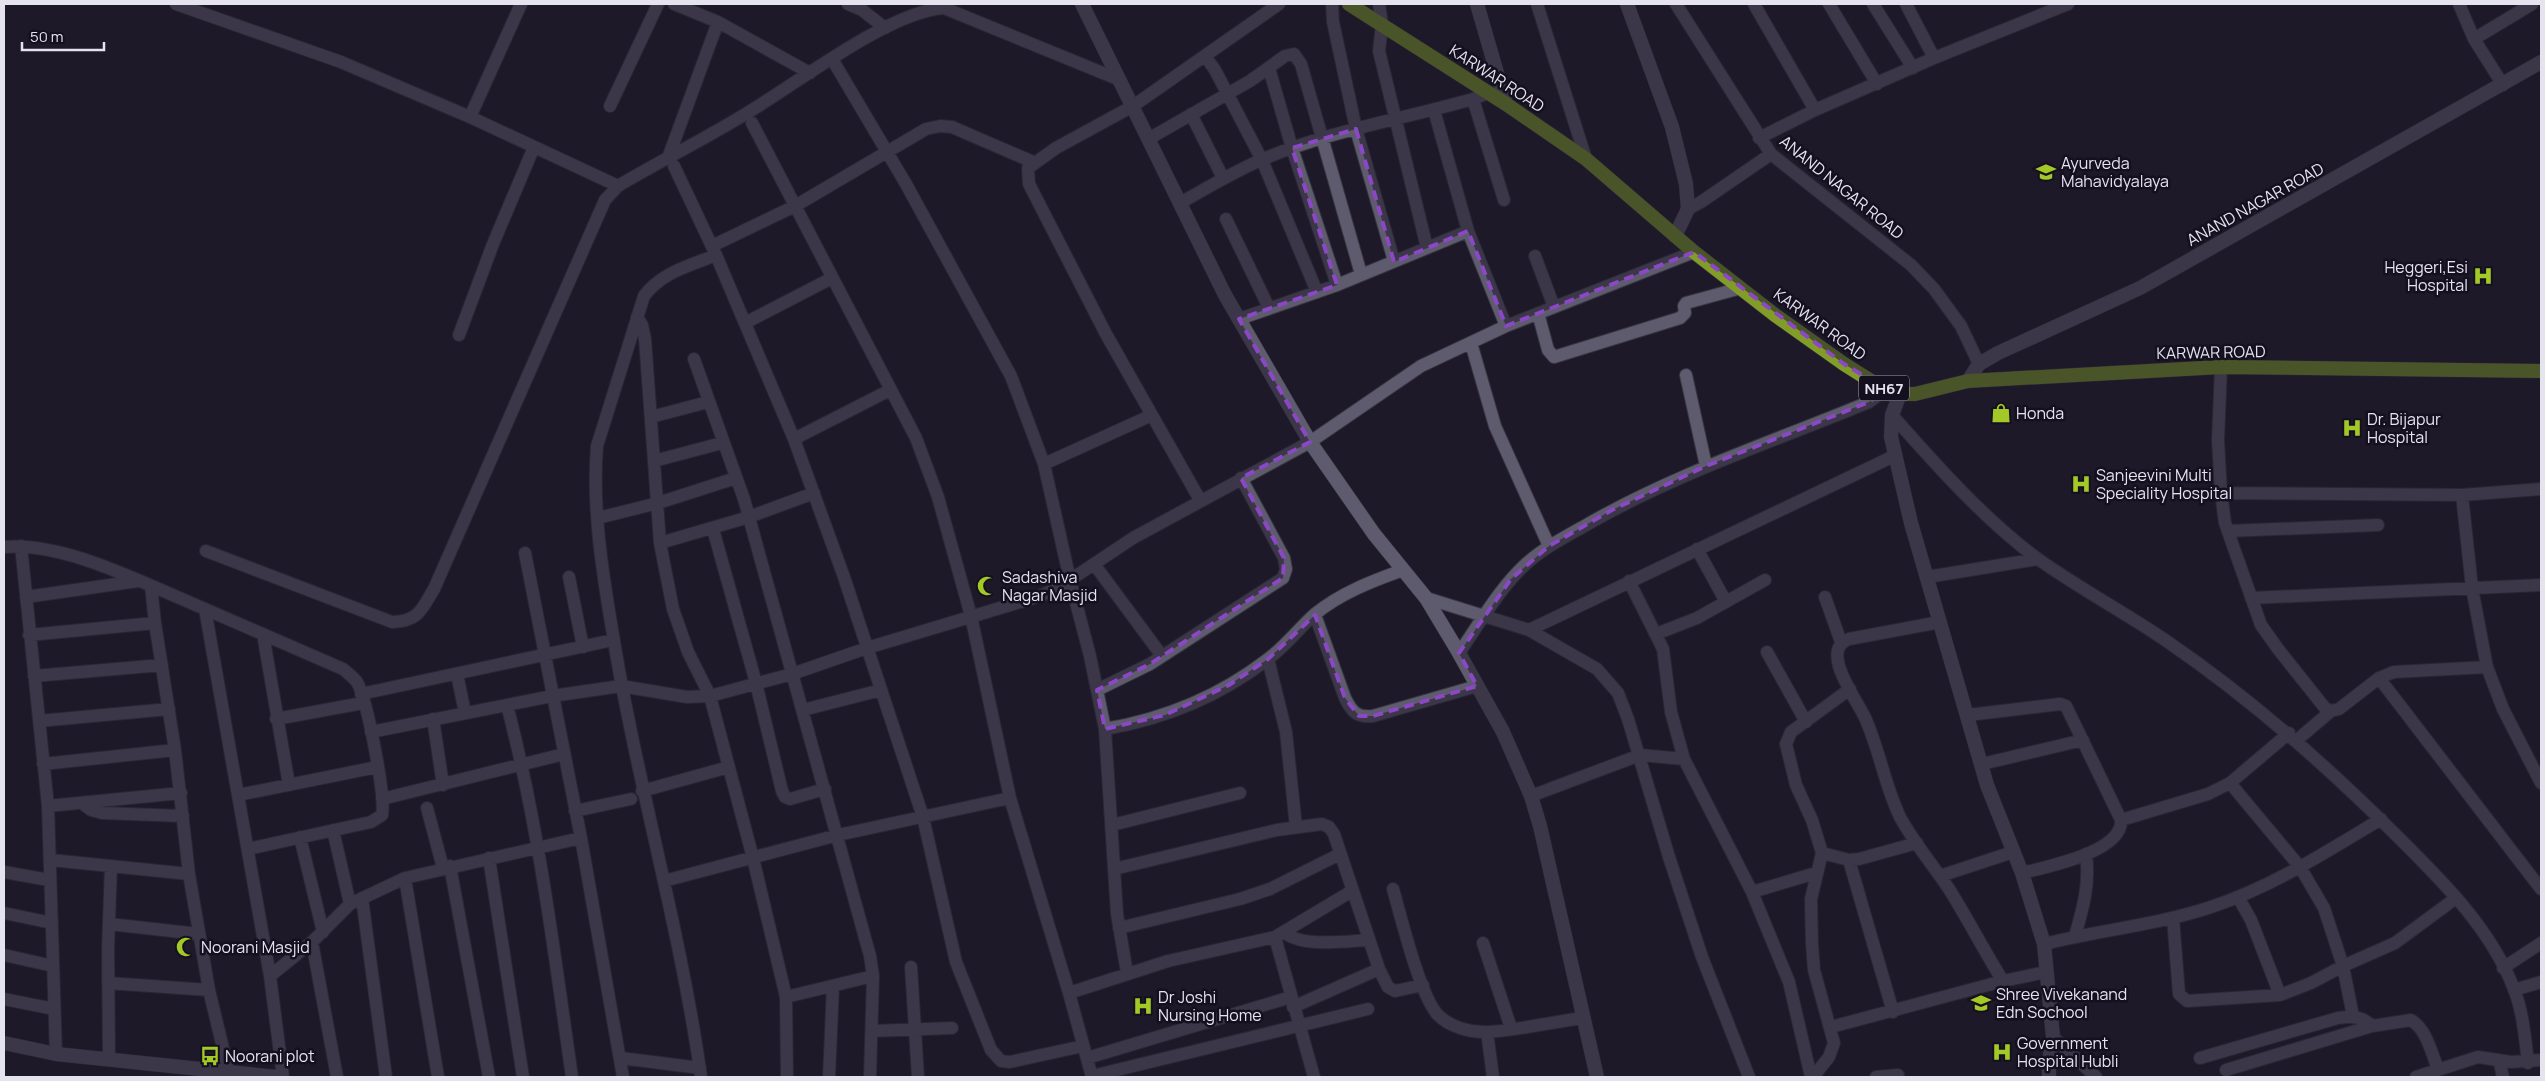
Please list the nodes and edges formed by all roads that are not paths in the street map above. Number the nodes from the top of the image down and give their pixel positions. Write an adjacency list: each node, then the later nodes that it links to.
1 (176, 4): 45 (street)
2 (521, 4): 45 (street)
3 (658, 4): 40 (street)
4 (674, 4): 22 (street)
5 (848, 4): 24 (street)
6 (1082, 4): 33 (street)
7 (1279, 4): 26 (street)
8 (1332, 4): 48 (street)
9 (1349, 4): 23 (highway, KARWAR ROAD / NH67)
10 (1379, 4): 23 (street)
11 (1476, 4): 39 (street)
12 (1537, 4): 56 (street)
13 (1627, 4): 65 (street)
14 (1676, 4): 50 (street, ANAND NAGAR ROAD)
15 (1754, 4): 43 (street)
16 (1829, 4): 34 (street)
17 (1873, 4): 31 (street)
18 (1906, 4): 28 (street)
19 (2459, 4): 25 (street)
20 (2532, 4): 25 (street)
21 (2062, 5): 28 (street)
22 (718, 22): 32 (street); 58 (street)
23 (1382, 24): 37 (highway, KARWAR ROAD / NH67); 46 (street)
24 (885, 28): 27 (street); 33 (street)
25 (2474, 38): 35 (street)
26 (1205, 56): 36 (street); 41 (street)
27 (832, 58): 32 (street); 54 (street)
28 (1934, 58): 31 (street)
29 (2541, 62): 35 (street, ANAND NAGAR ROAD)
30 (1269, 68): 36 (street); 51 (street); 53 (street)
31 (1913, 68): 34 (street)
32 (810, 73): 58 (street)
33 (1120, 80): 41 (street)
34 (1877, 84): 43 (street)
35 (2503, 85): 89 (street, ANAND NAGAR ROAD)
36 (1228, 93): 44 (street); 57 (street)
37 (1488, 93): 38 (street); 39 (highway, KARWAR ROAD / NH67)
38 (1474, 99): 42 (street); 62 (street)
39 (1506, 104): 56 (highway, KARWAR ROAD / NH67)
40 (610, 106)
41 (1133, 106): 49 (street); 59 (street)
42 (1434, 110): 46 (street); 67 (street)
43 (1815, 110): 50 (street)
44 (1190, 114): 49 (street); 60 (street)
45 (470, 117): 52 (street)
46 (1394, 119): 48 (street); 69 (street)
47 (752, 123): 64 (street)
48 (1356, 129): 51 (street); 73 (street)
49 (1150, 138): 63 (street)
50 (1759, 138): 55 (street, ANAND NAGAR ROAD)
51 (1322, 139): 53 (street); 74 (street)
52 (534, 147): 61 (street); 86 (street)
53 (1292, 148): 57 (street); 76 (street)
54 (887, 150): 59 (street); 64 (street); 106 (street)
55 (1771, 154): 65 (street); 89 (street, ANAND NAGAR ROAD)
56 (1586, 159): 68 (highway, KARWAR ROAD / NH67)
57 (1262, 160): 60 (street); 78 (street)
58 (671, 162): 61 (street); 70 (street)
59 (1033, 162): 98 (street)
60 (1223, 178): 63 (street)
61 (618, 186): 126 (street)
62 (1504, 200)
63 (1180, 204): 83 (street)
64 (795, 206): 70 (street); 75 (street)
65 (1688, 208): 68 (street)
66 (1226, 219): 80 (street)
67 (1468, 231): 69 (street); 85 (street)
68 (1675, 236): 71 (highway, KARWAR ROAD / NH67)
69 (1427, 248): 73 (street)
70 (714, 251): 82 (street); 84 (street)
71 (1694, 252): 77 (highway, KARWAR ROAD / NH67); 79 (street)
72 (1535, 256): 79 (street)
73 (1394, 262): 74 (street)
74 (1361, 274): 76 (street)
75 (832, 278): 84 (street); 95 (street)
76 (1337, 285): 78 (street)
77 (1742, 288): 81 (street); 94 (highway, KARWAR ROAD / NH67)
78 (1317, 292): 80 (street)
79 (1554, 307): 81 (street)
80 (1269, 308): 83 (street)
81 (1538, 313): 85 (street)
82 (637, 317): 100 (street); 117 (street)
83 (1239, 319): 102 (street)
84 (745, 323): 101 (street)
85 (1506, 326): 87 (street)
86 (460, 335)
87 (1471, 343): 102 (street); 123 (street)
88 (694, 360): 97 (street)
89 (1979, 364): 93 (street, ANAND NAGAR ROAD)
90 (2221, 367): 91 (highway, KARWAR ROAD / NH67); 93 (highway, KARWAR ROAD / NH67); 112 (street)
91 (2541, 371)
92 (1686, 374): 107 (street)
93 (1968, 381): 96 (highway, KARWAR ROAD / NH67)
94 (1886, 389): 96 (highway, KARWAR ROAD / NH67); 107 (street)
95 (890, 390): 101 (street); 147 (street)
96 (1900, 394): 99 (street)
97 (708, 402): 100 (street); 103 (street)
98 (1152, 415): 106 (street); 114 (street)
99 (1892, 415): 104 (street); 128 (street)
100 (651, 418): 105 (street)
101 (794, 439): 111 (street)
102 (1310, 442): 109 (street); 130 (street)
103 (722, 443): 105 (street); 108 (street)
104 (1894, 456): 125 (street); 132 (street)
105 (654, 461): 115 (street)
106 (1044, 464): 133 (street)
107 (1706, 466): 123 (street)
108 (736, 478): 115 (street); 116 (street)
109 (1240, 478): 114 (street); 162 (street)
110 (2541, 489): 113 (street)
111 (814, 493): 116 (street); 158 (street)
112 (2221, 493): 113 (street); 120 (street)
113 (2462, 495): 139 (street)
114 (1200, 500): 129 (street)
115 (658, 503): 117 (street); 121 (street)
116 (750, 517): 119 (street); 167 (street)
117 (598, 518): 155 (street)
118 (2378, 525): 120 (street)
119 (714, 529): 121 (street); 170 (street)
120 (2228, 531): 143 (street)
121 (660, 543): 177 (street)
122 (21, 546): 124 (street); 135 (street); 140 (street)
123 (1549, 546): 148 (street)
124 (4, 548)
125 (1697, 550): 136 (street); 144 (street)
126 (206, 551)
127 (525, 553): 161 (street)
128 (2038, 559): 132 (street); 191 (street)
129 (1094, 564): 133 (street); 162 (street)
130 (1403, 570): 142 (street); 146 (street)
131 (569, 577): 157 (street)
132 (1927, 577): 149 (street)
133 (1070, 580): 147 (street); 175 (street)
134 (1765, 580): 144 (street)
135 (138, 581): 138 (street); 140 (street)
136 (1629, 581): 151 (street); 153 (street)
137 (2541, 585): 139 (street)
138 (151, 586): 145 (street); 150 (street)
139 (2472, 588): 143 (street); 165 (street)
140 (26, 597): 154 (street)
141 (1826, 597): 156 (street)
142 (1426, 598): 148 (street); 160 (street)
143 (2251, 598): 182 (street)
144 (1726, 602): 153 (street)
145 (205, 609): 152 (street); 210 (street)
146 (1314, 615): 163 (street); 172 (street)
147 (971, 616): 158 (street); 212 (street)
148 (1485, 616): 151 (street); 160 (street)
149 (1940, 622): 156 (street); 184 (street)
150 (155, 623): 154 (street); 164 (street)
151 (1529, 630): 195 (street)
152 (263, 634): 178 (street); 185 (street)
153 (1656, 634): 196 (street)
154 (30, 635): 168 (street)
155 (613, 640): 157 (street); 171 (street)
156 (1841, 642): 173 (street)
157 (583, 647): 161 (street)
158 (867, 648): 167 (street); 174 (street)
159 (1766, 652): 188 (street)
160 (1459, 653): 172 (street)
161 (545, 655): 166 (street); 176 (street)
162 (1162, 656): 175 (street)
163 (1268, 659): 189 (street); 224 (street)
164 (162, 665): 168 (street); 180 (street)
165 (2487, 667): 169 (street); 203 (street)
166 (456, 674): 178 (street); 183 (street)
167 (792, 674): 170 (street); 181 (street)
168 (34, 676): 187 (street)
169 (2379, 678): 182 (street); 244 (street)
170 (756, 683): 177 (street); 206 (street)
171 (621, 686): 176 (street); 177 (street); 207 (street)
172 (1477, 686): 211 (street)
173 (1850, 689): 188 (street); 229 (street)
174 (881, 690): 181 (street); 220 (street)
175 (1097, 690): 189 (street)
176 (552, 696): 179 (street); 194 (street)
177 (710, 696): 201 (street)
178 (362, 699): 185 (street); 190 (street)
179 (507, 705): 183 (street); 199 (street)
180 (169, 710): 187 (street); 193 (street)
181 (803, 710): 206 (street)
182 (2331, 711): 191 (street)
183 (464, 713): 186 (street)
184 (1968, 715): 192 (street); 198 (street)
185 (276, 719): 204 (street)
186 (433, 719): 190 (street); 205 (street)
187 (39, 721): 197 (street)
188 (1806, 722): 233 (street)
189 (1105, 729): 223 (street)
190 (371, 732): 200 (street)
191 (2293, 737): 202 (street); 221 (street)
192 (2082, 740): 198 (street); 222 (street)
193 (176, 750): 197 (street); 208 (street)
194 (564, 754): 199 (street); 218 (street)
195 (1640, 755): 196 (street); 211 (street); 341 (street)
196 (1684, 759): 256 (street)
197 (43, 764): 216 (street)
198 (1982, 764): 232 (street)
199 (523, 766): 205 (street); 230 (street)
200 (377, 767): 204 (street); 213 (street)
201 (729, 767): 207 (street); 237 (street)
202 (2230, 783): 222 (street); 242 (street)
203 (2541, 783)
204 (289, 785): 210 (street)
205 (444, 785): 213 (street)
206 (825, 789): 226 (street)
207 (642, 791): 252 (street)
208 (180, 793): 215 (street); 219 (street)
209 (1240, 793): 223 (street)
210 (238, 796): 231 (street)
211 (1531, 796): 301 (street)
212 (1010, 798): 220 (street); 292 (street)
213 (382, 799): 225 (street)
214 (631, 799): 218 (street)
215 (82, 804): 216 (street); 219 (street)
216 (48, 806): 238 (street)
217 (426, 808): 241 (street)
218 (576, 811): 228 (street)
219 (183, 816): 248 (street)
220 (923, 817): 226 (street); 312 (street)
221 (2381, 819): 242 (street); 259 (street)
222 (2121, 820): 235 (street)
223 (1112, 824): 243 (street)
224 (1296, 827): 234 (street); 243 (street)
225 (333, 830): 227 (street); 260 (street)
226 (838, 835): 237 (street); 284 (street)
227 (300, 837): 231 (street); 266 (street)
228 (581, 838): 230 (street); 314 (street)
229 (1917, 843): 239 (street); 249 (street)
230 (538, 847): 236 (street); 331 (street)
231 (248, 849): 283 (street)
232 (2014, 852): 247 (street); 249 (street)
233 (1822, 853): 239 (street); 246 (street)
234 (1340, 854): 255 (street); 265 (street)
235 (2086, 854): 247 (street); 269 (street)
236 (489, 858): 241 (street); 330 (street)
237 (753, 858): 252 (street); 294 (street)
238 (51, 860): 240 (street); 251 (street)
239 (1849, 860): 299 (street)
240 (111, 866): 248 (street); 264 (street)
241 (447, 867): 250 (street); 329 (street)
242 (2300, 867): 258 (street); 277 (street)
243 (1114, 870): 265 (street)
244 (2536, 870): 254 (street)
245 (4, 872): 251 (street)
246 (1816, 873): 256 (street); 304 (street)
247 (2022, 873): 274 (street)
248 (189, 874): 267 (street)
249 (1940, 876): 285 (street)
250 (406, 878): 257 (street); 328 (street)
251 (50, 880): 263 (street)
252 (664, 881): 321 (street)
253 (1393, 889): 288 (street)
254 (2541, 889)
255 (1352, 891): 268 (street); 270 (street)
256 (1752, 892): 342 (street)
257 (362, 898): 260 (street); 327 (street)
258 (2238, 898): 262 (street); 293 (street)
259 (2456, 898): 277 (street); 279 (street)
260 (350, 904): 266 (street)
261 (4, 913): 263 (street)
262 (2173, 918): 269 (street); 293 (street)
263 (52, 923): 276 (street)
264 (109, 924): 267 (street); 287 (street)
265 (1119, 928): 282 (street)
266 (323, 932): 271 (street)
267 (199, 934): 290 (street)
268 (1279, 934): 270 (street); 282 (street); 296 (street)
269 (2075, 936): 274 (street)
270 (1369, 940): 280 (street)
271 (312, 942): 283 (street); 326 (street)
272 (1483, 943): 306 (street)
273 (2541, 943): 279 (street)
274 (2044, 944): 281 (street)
275 (4, 955): 276 (street)
276 (53, 966): 297 (street)
277 (2343, 966): 293 (street); 300 (street)
278 (911, 967): 307 (street)
279 (2504, 968): 291 (street)
280 (1379, 969): 288 (street); 296 (street)
281 (2046, 972): 285 (street); 310 (street)
282 (1127, 974): 292 (street)
283 (270, 976): 325 (street)
284 (873, 976): 289 (street); 308 (street)
285 (2003, 981): 299 (street)
286 (2541, 982): 291 (street)
287 (108, 983): 290 (street); 316 (street)
288 (1424, 985): 309 (street)
289 (833, 986): 294 (street); 334 (street)
290 (208, 990): 322 (street)
291 (2514, 990): 318 (street)
292 (1069, 993): 312 (street)
293 (2280, 995)
294 (786, 997): 333 (street)
295 (4, 999): 297 (street)
296 (1292, 1002): 303 (street); 312 (street)
297 (54, 1009): 313 (street)
298 (1368, 1010): 303 (street)
299 (1893, 1012): 304 (street)
300 (2353, 1016): 302 (street); 315 (street)
301 (1583, 1018): 306 (street); 340 (street)
302 (2372, 1026): 319 (street); 320 (street)
303 (1300, 1027): 337 (street); 338 (street)
304 (1831, 1027): 342 (street)
305 (952, 1028): 307 (street)
306 (1511, 1028): 309 (street)
307 (915, 1030): 308 (street); 336 (street)
308 (872, 1031): 335 (street)
309 (1487, 1032): 339 (street)
310 (2053, 1037): 344 (street); 345 (street)
311 (4, 1044): 313 (street)
312 (1085, 1052): 337 (street)
313 (56, 1054): 316 (street)
314 (621, 1058): 321 (street); 332 (street)
315 (2200, 1058)
316 (109, 1060): 322 (street)
317 (2499, 1060): 318 (street); 319 (street); 347 (street)
318 (2537, 1063)
319 (2438, 1069): 346 (street)
320 (2226, 1070)
321 (701, 1073)
322 (229, 1074): 324 (street)
323 (1898, 1075): 343 (street)
324 (276, 1077)
325 (284, 1077)
326 (337, 1077)
327 (386, 1077)
328 (438, 1077)
329 (489, 1077)
330 (523, 1077)
331 (572, 1077)
332 (623, 1077)
333 (787, 1077)
334 (829, 1077)
335 (870, 1077)
336 (918, 1077)
337 (1092, 1077)
338 (1314, 1077)
339 (1493, 1077)
340 (1598, 1077)
341 (1749, 1077)
342 (1812, 1077)
343 (1876, 1077)
344 (2049, 1077)
345 (2096, 1077)
346 (2416, 1077)
347 (2503, 1077)

